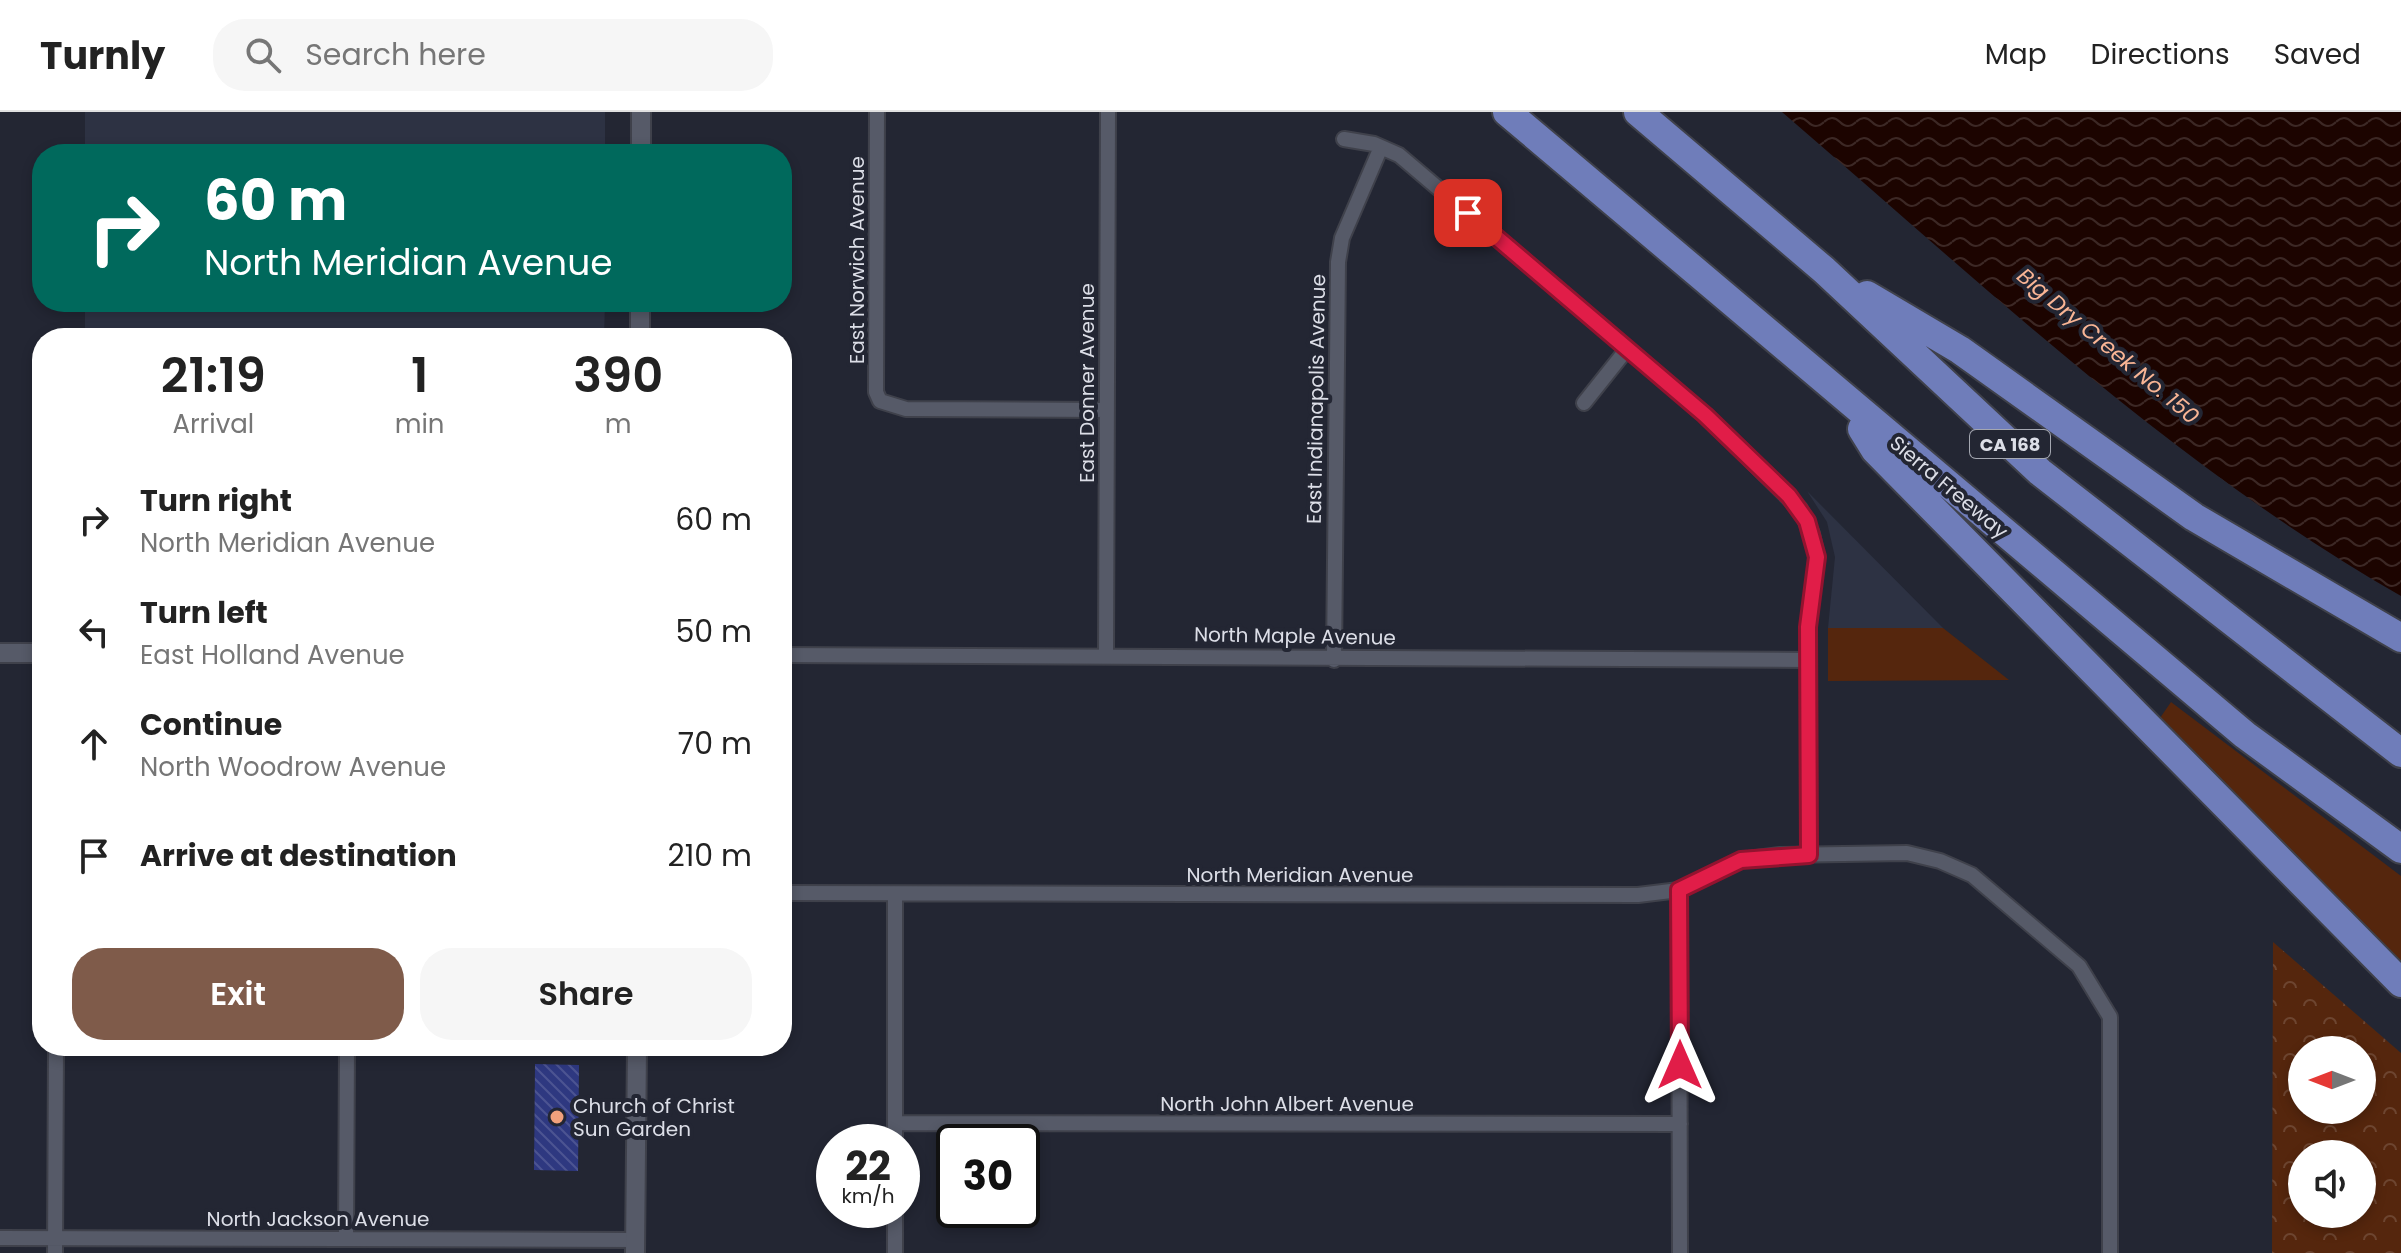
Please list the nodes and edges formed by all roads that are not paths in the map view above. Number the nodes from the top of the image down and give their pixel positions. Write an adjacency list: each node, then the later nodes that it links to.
1 (641, 112): 7 (street)
2 (877, 112): 13 (street, East Norwich Avenue)
3 (1108, 112): 13 (street, East Donner Avenue)
4 (1507, 112): 11 (highway, Sierra Freeway)
5 (1638, 112): 9 (highway, CA 168)
6 (1344, 139): 8 (street)
7 (641, 144)
8 (1381, 147): 10 (street); 19 (street, East Indianapolis Avenue)
9 (1824, 270): 14 (highway); 21 (highway, CA 168)
10 (1627, 349): 12 (street); 20 (street)
11 (1842, 398): 22 (highway, Sierra Freeway); 27 (highway)
12 (1584, 403)
13 (1107, 410): 18 (street, East Donner Avenue)
14 (2401, 638)
15 (0, 653): 16 (street)
16 (32, 653)
17 (792, 655): 18 (street, North Maple Avenue)
18 (1106, 655): 19 (street, North Maple Avenue)
19 (1334, 660): 20 (street, North Maple Avenue)
20 (1808, 660): 23 (street)
21 (2401, 753)
22 (2401, 849)
23 (1809, 855): 24 (street, North Meridian Avenue); 40 (street, North Meridian Avenue)
24 (1679, 890): 26 (street, North Meridian Avenue); 32 (street)
25 (792, 893): 26 (street, North Meridian Avenue)
26 (895, 894): 31 (street)
27 (2401, 983)
28 (56, 1056): 36 (street)
29 (347, 1056): 35 (street)
30 (637, 1056): 37 (street)
31 (895, 1123): 32 (street, North John Albert Avenue)
32 (1680, 1124): 39 (street)
33 (895, 1228): 38 (street)
34 (0, 1238): 36 (street, North Jackson Avenue)
35 (346, 1239): 36 (street, North Jackson Avenue); 37 (street, North Jackson Avenue)
36 (55, 1245)
37 (635, 1247)
38 (895, 1253)
39 (1680, 1253)
40 (2110, 1253)

